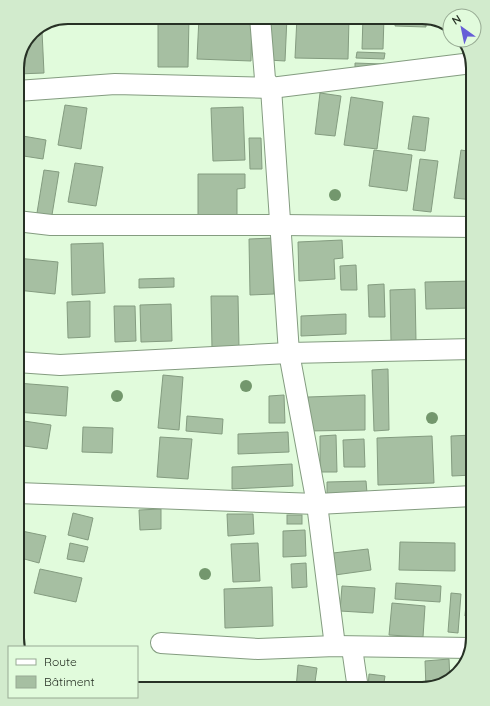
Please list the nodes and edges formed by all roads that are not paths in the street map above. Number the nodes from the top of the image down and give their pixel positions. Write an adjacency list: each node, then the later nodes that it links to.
1 (261, 24): 3 (street)
2 (466, 64): 3 (street)
3 (271, 88): 4 (street); 6 (street)
4 (24, 90)
5 (24, 222): 6 (street)
6 (282, 225): 7 (street); 9 (street)
7 (466, 227)
8 (466, 349): 9 (street)
9 (289, 353): 10 (street); 13 (street)
10 (24, 362)
11 (24, 493): 13 (street)
12 (466, 496): 13 (street)
13 (317, 504): 15 (street)
14 (162, 643): 15 (street)
15 (344, 647): 16 (street); 17 (street)
16 (464, 648)
17 (356, 682)

